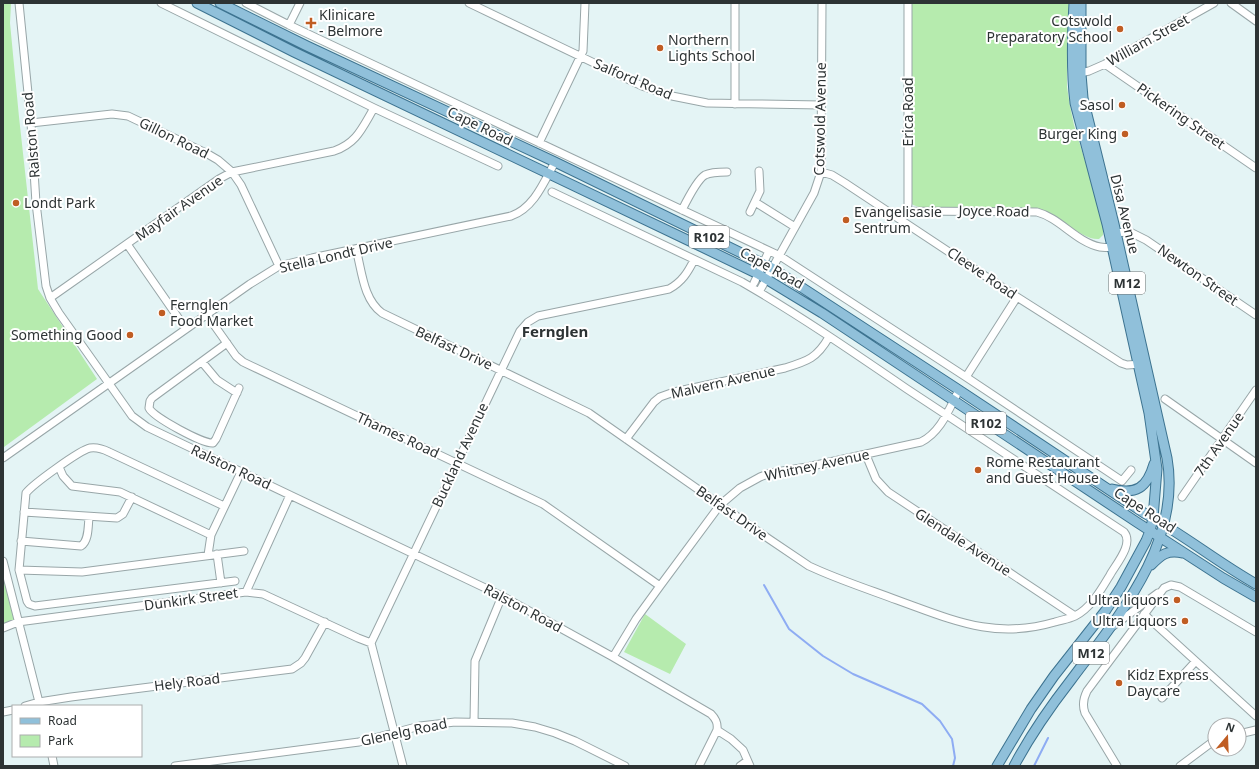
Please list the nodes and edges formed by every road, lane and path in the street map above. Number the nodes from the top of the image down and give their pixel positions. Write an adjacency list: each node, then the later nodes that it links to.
1 (19, 3): 28 (street, Ralston Road)
2 (161, 3): 27 (street, Cape Road)
3 (197, 3): 21 (main road, Cape Road / R102)
4 (220, 3): 20 (main road, Cape Road / R102)
5 (246, 3): 16 (street, Cape Road)
6 (300, 3): 19 (street)
7 (469, 3): 17 (street, Salford Road)
8 (585, 3): 22 (street)
9 (736, 3): 25 (street)
10 (822, 3): 26 (street, Cotswold Avenue)
11 (908, 3): 41 (street, Erica Road)
12 (1074, 3): 24 (main road, Disa Avenue / M12)
13 (1081, 3): 24 (main road, Disa Avenue / M12)
14 (1214, 3): 23 (street, William Street)
15 (1231, 3): 18 (street)
16 (257, 6): 19 (street, Cape Road)
17 (481, 6): 22 (street, Salford Road)
18 (1256, 21)
19 (289, 25): 29 (street, Cape Road)
20 (284, 35): 21 (main road); 30 (main road, Cape Road / R102)
21 (280, 45): 37 (main road, Cape Road / R102)
22 (581, 56): 25 (street, Salford Road); 29 (street)
23 (1105, 64): 24 (street, William Street); 32 (street, Pickering Street)
24 (1076, 74): 45 (main road, Disa Avenue / M12)
25 (735, 104): 26 (street, Salford Road)
26 (822, 105): 36 (street, Cotswold Avenue)
27 (374, 108): 31 (street, Cape Road); 34 (street, Mayfair Avenue)
28 (31, 123): 34 (street, Gillon Road); 59 (street, Ralston Road)
29 (539, 143): 40 (street, Cape Road)
30 (555, 162): 37 (street, Stella Londt Drive); 52 (main road, Cape Road / R102)
31 (498, 166)
32 (1256, 168)
33 (759, 171): 39 (street)
34 (232, 172): 46 (street, Mayfair Avenue); 53 (street, Gillon Road)
35 (727, 172): 40 (street)
36 (821, 172): 43 (street, Cleeve Road); 44 (street, Cotswold Avenue)
37 (548, 174): 48 (street, Stella Londt Drive); 55 (main road, Cape Road / R102)
38 (552, 192): 51 (street, Cape Road)
39 (755, 202): 42 (street); 44 (street)
40 (682, 210): 49 (street, Cape Road)
41 (907, 211): 43 (street); 47 (street, Joyce Road)
42 (750, 212)
43 (901, 219): 58 (street, Cleeve Road)
44 (795, 227): 50 (street, Cotswold Avenue)
45 (1113, 233): 47 (main road, Disa Avenue / M12); 61 (street, Newton Street)
46 (127, 244): 59 (street, Mayfair Avenue); 62 (street)
47 (1116, 247): 66 (main road, Disa Avenue / M12)
48 (356, 249): 53 (street, Stella Londt Drive); 67 (street, Belfast Drive)
49 (769, 251): 50 (street, Cape Road); 52 (street)
50 (780, 256): 54 (street, Cotswold Avenue); 68 (street, Cape Road)
51 (694, 260): 57 (street, Cape Road); 67 (street, Buckland Avenue)
52 (763, 264): 54 (main road, Cape Road / R102); 55 (street)
53 (279, 266): 60 (street, Stella Londt Drive)
54 (772, 268): 55 (street, Cotswold Avenue); 70 (main road, Cape Road / R102)
55 (762, 277): 56 (street); 57 (street, Cotswold Avenue); 73 (main road, Cape Road / R102)
56 (754, 283)
57 (759, 292): 63 (street, Cape Road)
58 (1017, 297): 66 (street, Cleeve Road); 68 (street)
59 (50, 298): 69 (street, Ralston Road)
60 (207, 314): 62 (street, Stella Londt Drive); 64 (street, Thames Road)
61 (1256, 316)
62 (186, 329): 69 (street, Stella Londt Drive)
63 (830, 337): 74 (street, Cape Road); 75 (street, Malvern Avenue)
64 (227, 343): 65 (street); 80 (street, Thames Road)
65 (202, 362): 65 (street)
66 (1142, 364): 78 (main road, Disa Avenue / M12); 94 (main road, Disa Avenue / M12)
67 (501, 370): 75 (street, Belfast Drive); 80 (street, Buckland Avenue)
68 (966, 377): 83 (street, Cape Road)
69 (108, 383): 79 (street, Stella Londt Drive); 84 (street, Ralston Road)
70 (959, 390): 73 (street, Whitney Avenue); 85 (main road, Cape Road / R102)
71 (1256, 390): 76 (street, 7th Avenue)
72 (1165, 399): 76 (street)
73 (953, 401): 74 (street, Whitney Avenue); 95 (main road, Cape Road / R102)
74 (946, 415): 77 (street, Whitney Avenue); 96 (street, Cape Road)
75 (626, 439): 89 (street, Belfast Drive)
76 (1222, 439): 81 (street); 88 (street, 7th Avenue)
77 (866, 454): 89 (street, Whitney Avenue); 117 (street, Glendale Avenue)
78 (1156, 457): 85 (main road); 93 (main road, Disa Avenue / M12)
79 (3, 458)
80 (456, 462): 104 (street, Buckland Avenue); 111 (street, Thames Road)
81 (1256, 462)
82 (59, 467): 87 (street); 90 (street); 91 (street)
83 (1131, 470)
84 (241, 472): 86 (street, Ralston Road); 90 (street)
85 (1107, 487): 93 (main road, Cape Road / R102)
86 (290, 495): 104 (street, Ralston Road); 113 (street)
87 (132, 497): 92 (street); 97 (street)
88 (1182, 497)
89 (720, 505): 111 (street, Whitney Avenue); 117 (street, Belfast Drive)
90 (224, 506): 97 (street)
91 (24, 512): 92 (street); 99 (street)
92 (89, 517): 99 (street)
93 (1153, 518): 94 (main road, Cape Road / R102); 95 (main road, M12)
94 (1164, 524): 98 (main road, M12); 110 (main road, Cape Road / R102)
95 (1150, 530): 98 (main road, Cape Road / R102); 139 (main road, M12)
96 (1124, 532): 117 (street, Belfast Drive)
97 (211, 535): 102 (street)
98 (1161, 536): 101 (main road, Cape Road / R102); 107 (main road, M12)
99 (21, 542): 106 (street)
100 (244, 551): 103 (street)
101 (1184, 553): 107 (main road); 115 (main road, Cape Road / R102)
102 (208, 554): 103 (street); 106 (street)
103 (218, 554): 109 (street)
104 (414, 554): 114 (street, Ralston Road); 123 (street, Buckland Avenue)
105 (3, 563): 118 (street)
106 (19, 570): 109 (street)
107 (1145, 571): 121 (main road, M12)
108 (235, 581): 109 (street)
109 (221, 583)
110 (1256, 584)
111 (660, 586): 124 (street, Whitney Avenue)
112 (1164, 588): 116 (street); 121 (street); 122 (street)
113 (246, 592): 118 (street, Dunkirk Street); 119 (street, Dunkirk Street)
114 (502, 596): 124 (street, Ralston Road); 129 (street)
115 (1256, 598)
116 (1144, 614): 125 (street); 141 (street)
117 (1075, 616)
118 (18, 622): 120 (street, Dunkirk Street); 127 (street)
119 (325, 622): 123 (street, Dunkirk Street); 127 (street, Hely Road)
120 (3, 628)
121 (1108, 630): 140 (main road, M12)
122 (1256, 632)
123 (371, 643): 131 (street)
124 (614, 657): 130 (street, Ralston Road)
125 (1195, 662): 126 (street); 128 (street)
126 (1162, 698)
127 (40, 704)
128 (1256, 716)
129 (474, 722): 131 (street, Glenelg Road); 136 (street, Glenelg Road)
130 (717, 727): 133 (street, Ralston Road); 137 (street)
131 (394, 732): 134 (street, Glenelg Road); 135 (street)
132 (1207, 746): 142 (street)
133 (748, 764): 138 (street)
134 (175, 766)
135 (403, 766)
136 (626, 766)
137 (699, 766)
138 (740, 766)
139 (997, 766)
140 (1014, 766)
141 (1117, 766)
142 (1180, 766)

